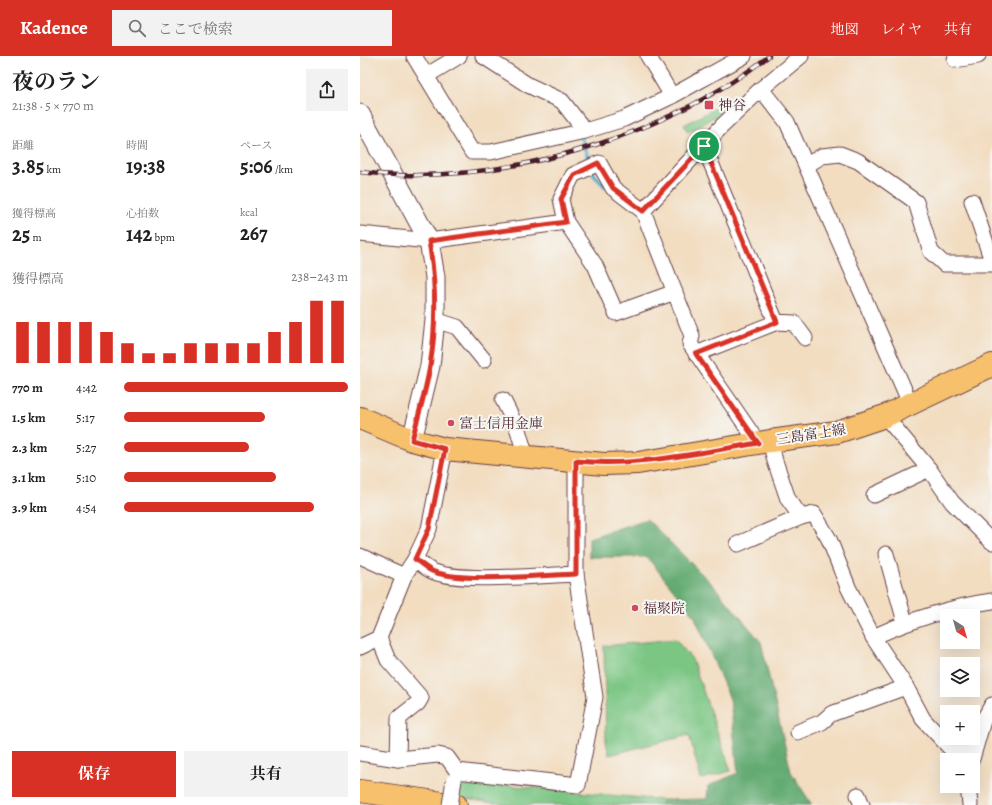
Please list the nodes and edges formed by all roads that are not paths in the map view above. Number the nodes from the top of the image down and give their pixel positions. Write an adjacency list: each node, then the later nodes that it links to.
1 (414, 56): 9 (street)
2 (459, 56): 9 (street)
3 (483, 56): 13 (street)
4 (648, 56): 11 (street)
5 (744, 56): 11 (street)
6 (801, 56): 10 (street)
7 (956, 56): 8 (street)
8 (978, 56)
9 (426, 76): 13 (street)
10 (761, 89): 14 (street); 15 (street)
11 (672, 96): 13 (street)
12 (360, 114): 20 (street)
13 (585, 131)
14 (704, 146): 17 (street); 24 (street)
15 (807, 165): 21 (street); 30 (street)
16 (972, 202): 21 (street)
17 (643, 211): 18 (street); 22 (street)
18 (566, 222): 20 (street); 22 (street)
19 (360, 234): 20 (street)
20 (429, 241): 23 (street)
21 (992, 262)
22 (670, 293): 26 (street)
23 (435, 320): 27 (street); 33 (street)
24 (777, 322): 25 (street); 26 (street)
25 (805, 338)
26 (695, 346): 34 (street)
27 (484, 360)
28 (992, 365): 30 (main road, 三島富士線)
29 (503, 400): 36 (street)
30 (910, 403): 31 (main road, 三島富士線)
31 (885, 416): 34 (main road, 三島富士線); 38 (street)
32 (360, 418): 33 (main road, 三島富士線)
33 (412, 440): 35 (main road, 三島富士線)
34 (764, 442): 37 (main road, 三島富士線); 40 (street)
35 (445, 449): 36 (main road, 三島富士線); 45 (street)
36 (526, 457): 37 (main road, 三島富士線)
37 (576, 461): 46 (street)
38 (929, 469): 39 (street); 41 (street)
39 (874, 495)
40 (801, 517): 42 (street); 50 (street)
41 (992, 542)
42 (738, 544)
43 (886, 554): 49 (street)
44 (360, 556): 47 (street)
45 (415, 559): 46 (street); 47 (street)
46 (576, 574): 60 (street)
47 (404, 576): 51 (street)
48 (992, 601): 49 (street)
49 (905, 622): 50 (street)
50 (873, 637): 53 (street)
51 (379, 638): 52 (street); 59 (street)
52 (360, 647)
53 (906, 687): 55 (street); 57 (street)
54 (992, 705): 58 (street)
55 (798, 732)
56 (360, 753): 59 (street)
57 (966, 753)
58 (974, 753)
59 (398, 759): 60 (street)
60 (455, 775): 63 (street, bridge)
61 (360, 791): 64 (main road)
62 (969, 793): 65 (street)
63 (450, 805)
64 (456, 805)
65 (970, 805)

